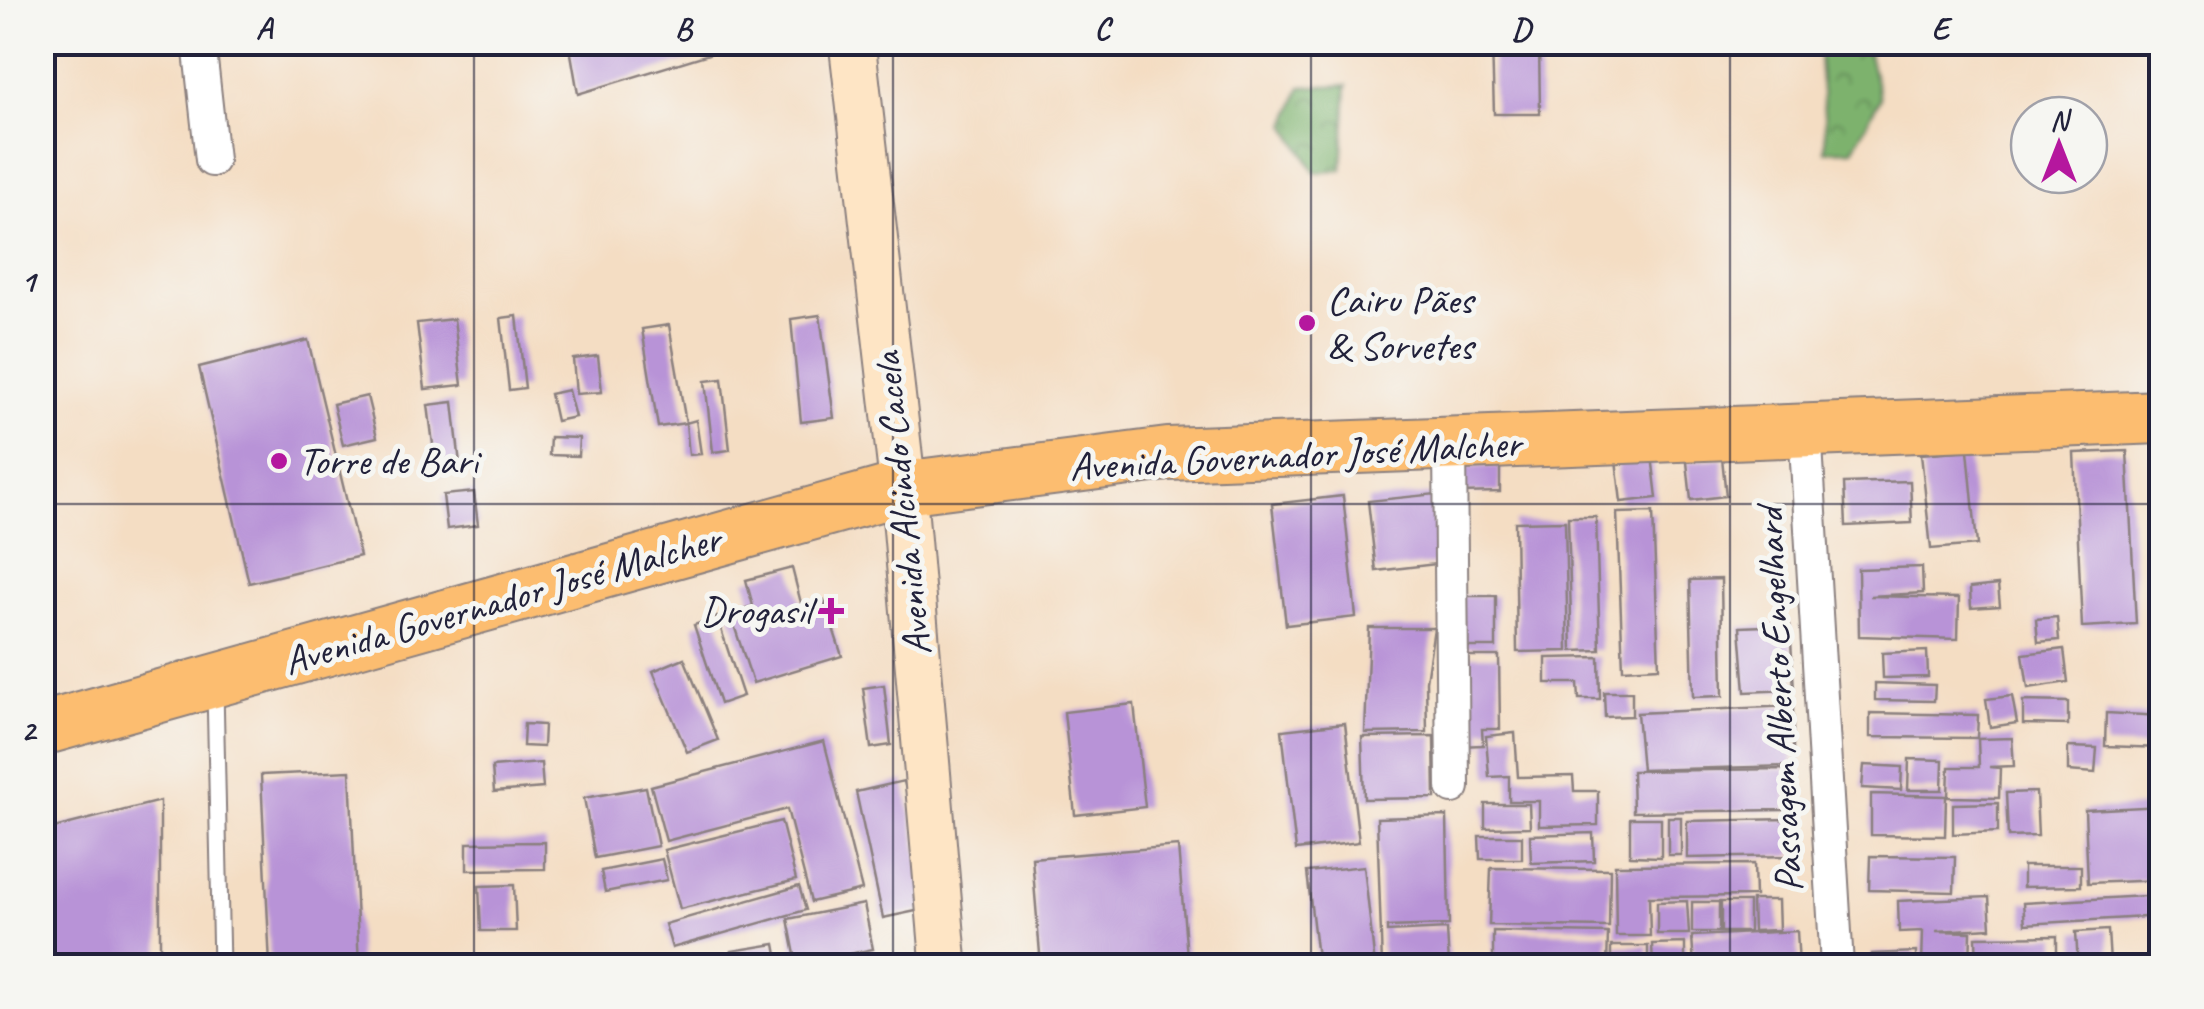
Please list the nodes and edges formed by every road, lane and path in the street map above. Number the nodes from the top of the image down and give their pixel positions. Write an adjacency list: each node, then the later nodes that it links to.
1 (200, 42): 3 (street)
2 (852, 42): 7 (main road, Avenida Alcindo Cacela)
3 (212, 160)
4 (2162, 417): 5 (main road, Avenida Governador José Malcher)
5 (1805, 428): 6 (main road, Avenida Governador José Malcher); 13 (street, Passagem Alberto Engelhard)
6 (1450, 445): 7 (main road, Avenida Governador José Malcher); 10 (street)
7 (903, 488): 8 (main road, Avenida Governador José Malcher); 12 (main road, Avenida Alcindo Cacela)
8 (214, 680): 9 (main road, Avenida Governador José Malcher); 11 (lane)
9 (42, 729)
10 (1453, 787)
11 (221, 966)
12 (944, 966)
13 (1837, 966)

